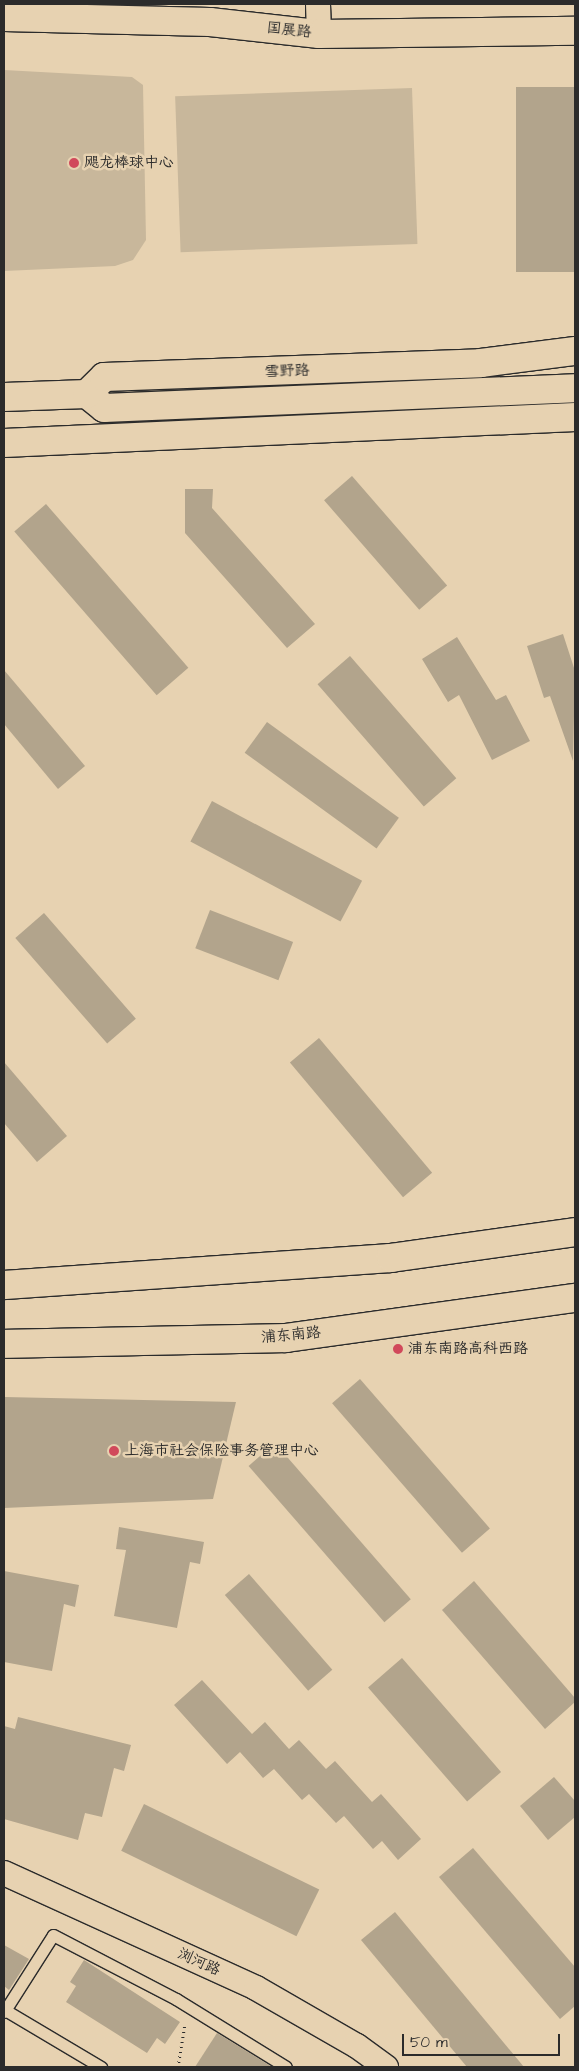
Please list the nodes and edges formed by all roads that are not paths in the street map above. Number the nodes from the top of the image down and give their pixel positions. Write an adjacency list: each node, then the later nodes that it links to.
1 (318, 4): 4 (street)
2 (4, 17): 4 (street, 国展路)
3 (575, 31): 4 (street, 国展路)
4 (319, 34)
5 (575, 351): 7 (street, 雪野路)
6 (575, 388): 7 (street)
7 (87, 394): 8 (street)
8 (4, 397)
9 (575, 417): 10 (street)
10 (4, 443)
11 (575, 1232): 12 (street)
12 (4, 1285)
13 (575, 1298): 14 (street, 浦东南路)
14 (4, 1344)
15 (4, 1873): 19 (street, 浏河路)
16 (4, 2011): 17 (lane); 18 (lane)
17 (101, 2067)
18 (286, 2067)
19 (386, 2067)

